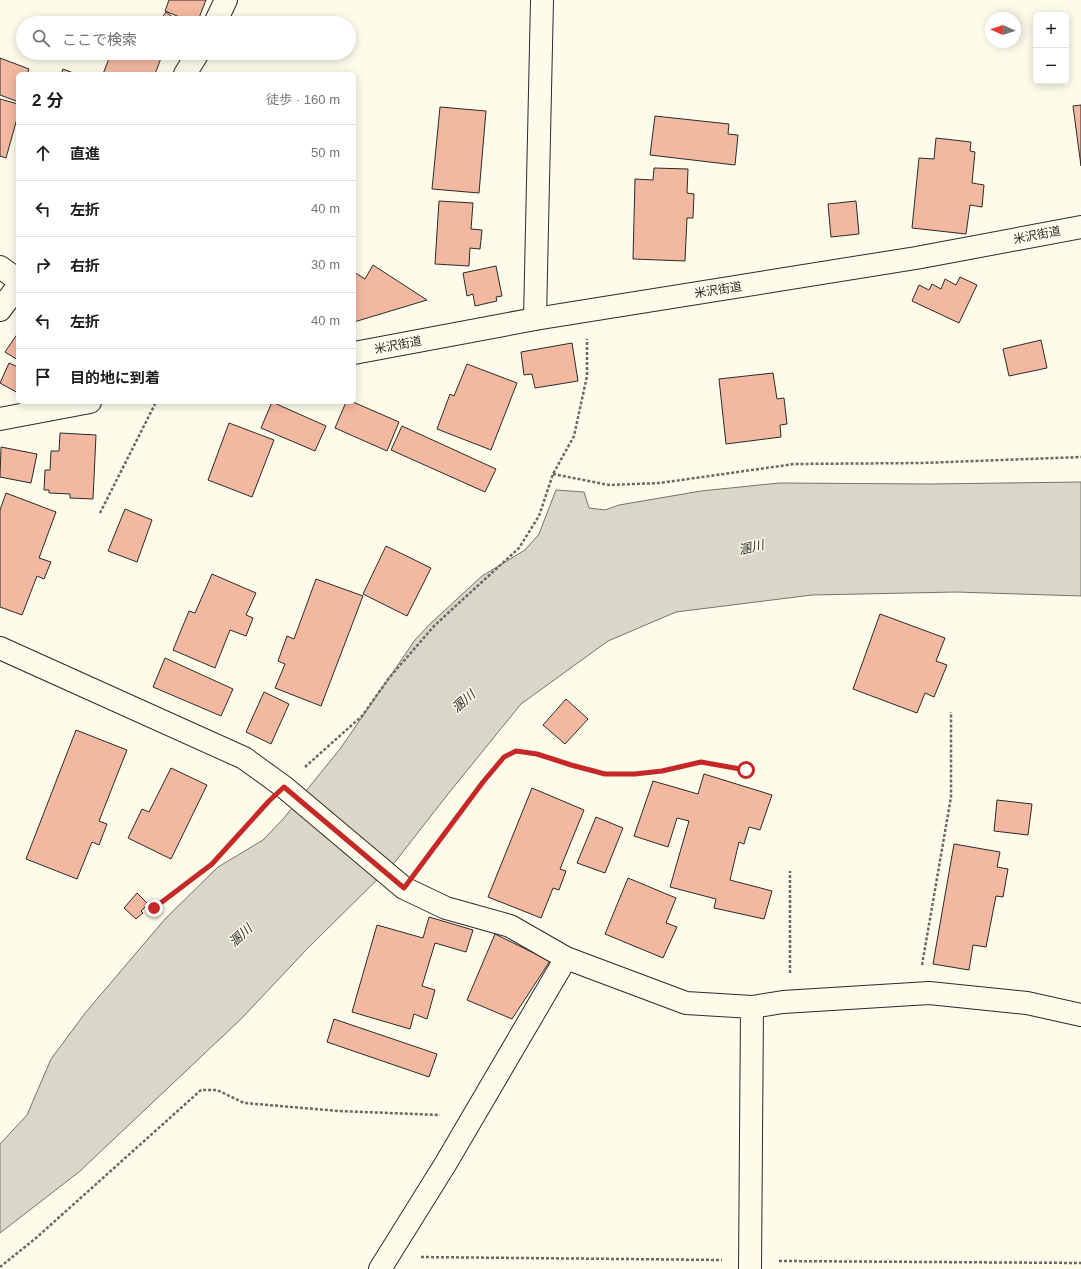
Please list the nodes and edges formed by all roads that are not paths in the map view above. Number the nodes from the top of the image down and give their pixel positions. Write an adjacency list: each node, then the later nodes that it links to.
1 (226, 0): 3 (main road)
2 (542, 0): 11 (main road)
3 (218, 16)
4 (194, 60): 5 (main road)
5 (186, 72)
6 (1081, 227): 11 (main road, 米沢街道)
7 (0, 267): 8 (main road)
8 (16, 279)
9 (16, 289): 10 (main road)
10 (0, 310)
11 (535, 319): 12 (main road, 米沢街道)
12 (356, 353)
13 (79, 404): 14 (main road)
14 (0, 419)
15 (0, 648): 16 (main road)
16 (566, 958): 17 (main road); 19 (main road)
17 (752, 1007): 18 (main road); 20 (main road)
18 (1081, 1015)
19 (380, 1269)
20 (750, 1269)

